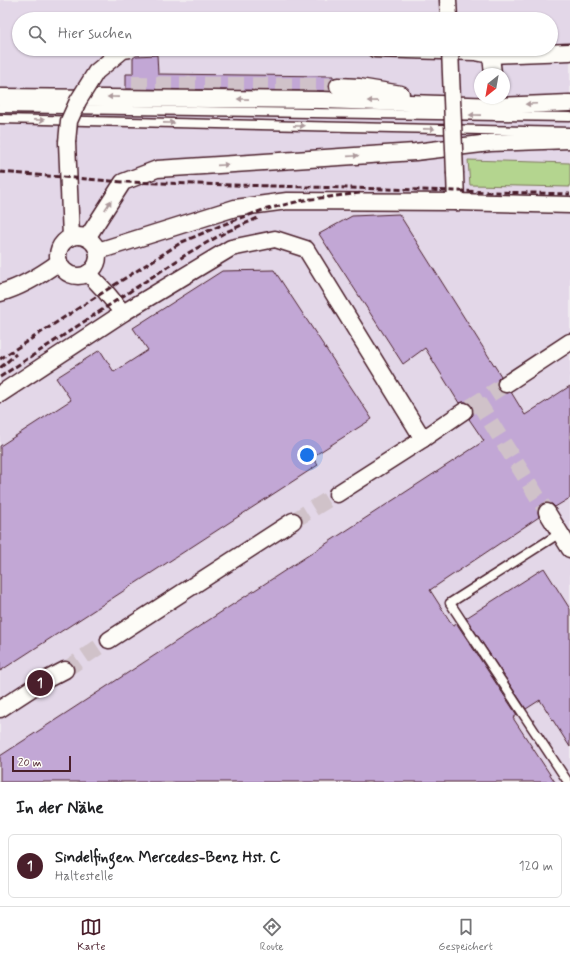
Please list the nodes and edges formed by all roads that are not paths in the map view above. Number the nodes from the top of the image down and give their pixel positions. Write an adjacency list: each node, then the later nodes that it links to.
1 (448, 0): 2 (street)
2 (449, 12)
3 (558, 52): 4 (street)
4 (570, 52)
5 (116, 56): 22 (street, bridge)
6 (450, 56): 20 (street, bridge)
7 (490, 56): 8 (street)
8 (492, 68)
9 (338, 86): 11 (street)
10 (0, 97): 11 (street, one-way to 10)
11 (424, 102): 12 (street)
12 (474, 102)
13 (510, 102): 14 (street, one-way to 13)
14 (570, 102)
15 (0, 108): 16 (lane, one-way to 15)
16 (570, 117)
17 (0, 119): 18 (lane, one-way to 18)
18 (570, 132)
19 (570, 140): 23 (street, one-way to 19)
20 (456, 202): 21 (street); 24 (street)
21 (570, 205)
22 (71, 237): 23 (street); 25 (street)
23 (87, 238): 24 (street)
24 (98, 251): 26 (street)
25 (59, 262): 26 (street); 27 (street)
26 (88, 273): 28 (street)
27 (0, 293)
28 (123, 313): 31 (street); 33 (street)
29 (570, 342): 30 (street)
30 (506, 384)
31 (0, 394)
32 (464, 411): 33 (street)
33 (423, 439): 34 (street)
34 (337, 494)
35 (547, 512): 37 (street)
36 (293, 521): 39 (street)
37 (560, 533): 38 (street); 42 (lane)
38 (570, 549)
39 (109, 640)
40 (65, 670): 41 (street)
41 (0, 708)
42 (568, 782)

